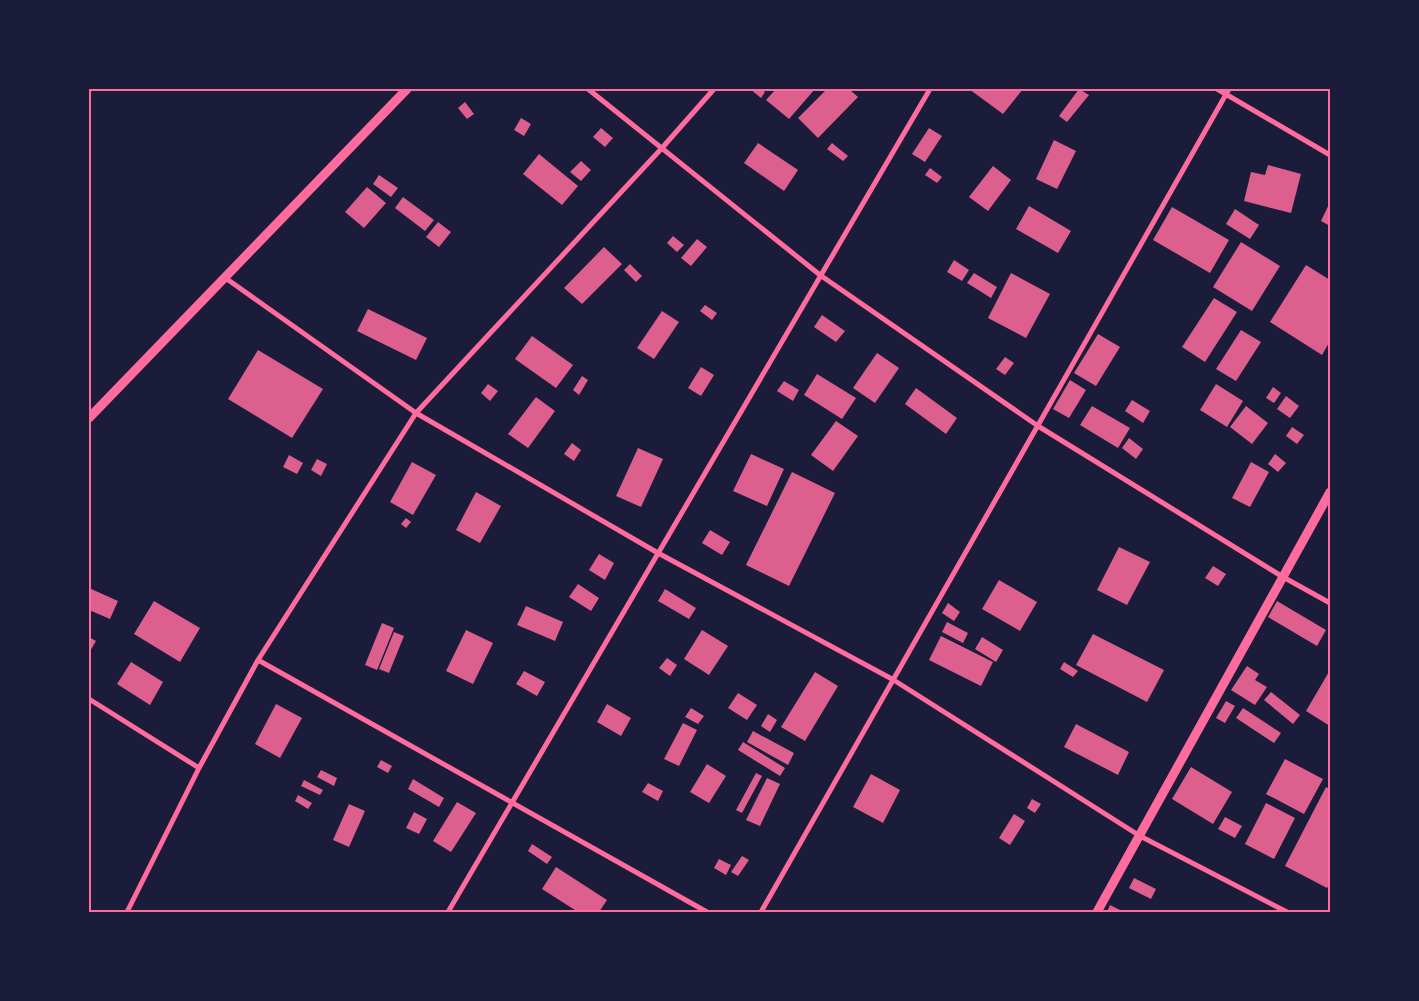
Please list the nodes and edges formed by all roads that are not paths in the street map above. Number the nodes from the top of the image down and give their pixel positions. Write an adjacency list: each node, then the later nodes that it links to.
1 (407, 89): 11 (street)
2 (588, 89): 8 (street)
3 (714, 89): 8 (street)
4 (930, 89): 10 (street)
5 (1217, 89): 7 (street)
6 (1229, 89): 7 (street)
7 (1226, 94): 9 (street); 14 (street)
8 (662, 148): 10 (street); 12 (street)
9 (1330, 155)
10 (820, 275): 14 (street); 16 (street)
11 (223, 277): 12 (street); 13 (street)
12 (416, 413): 16 (street); 19 (street)
13 (89, 418)
14 (1038, 426): 17 (street); 20 (street)
15 (1330, 492): 17 (street)
16 (658, 553): 20 (street); 23 (street)
17 (1283, 577): 18 (street); 24 (street)
18 (1330, 602)
19 (258, 660): 22 (street); 23 (street)
20 (892, 679): 24 (street); 28 (street)
21 (89, 699): 22 (street)
22 (199, 768): 25 (street)
23 (512, 803): 26 (street); 27 (street)
24 (1140, 836): 29 (street); 30 (street)
25 (129, 912)
26 (448, 912)
27 (707, 912)
28 (761, 912)
29 (1097, 912)
30 (1287, 912)

